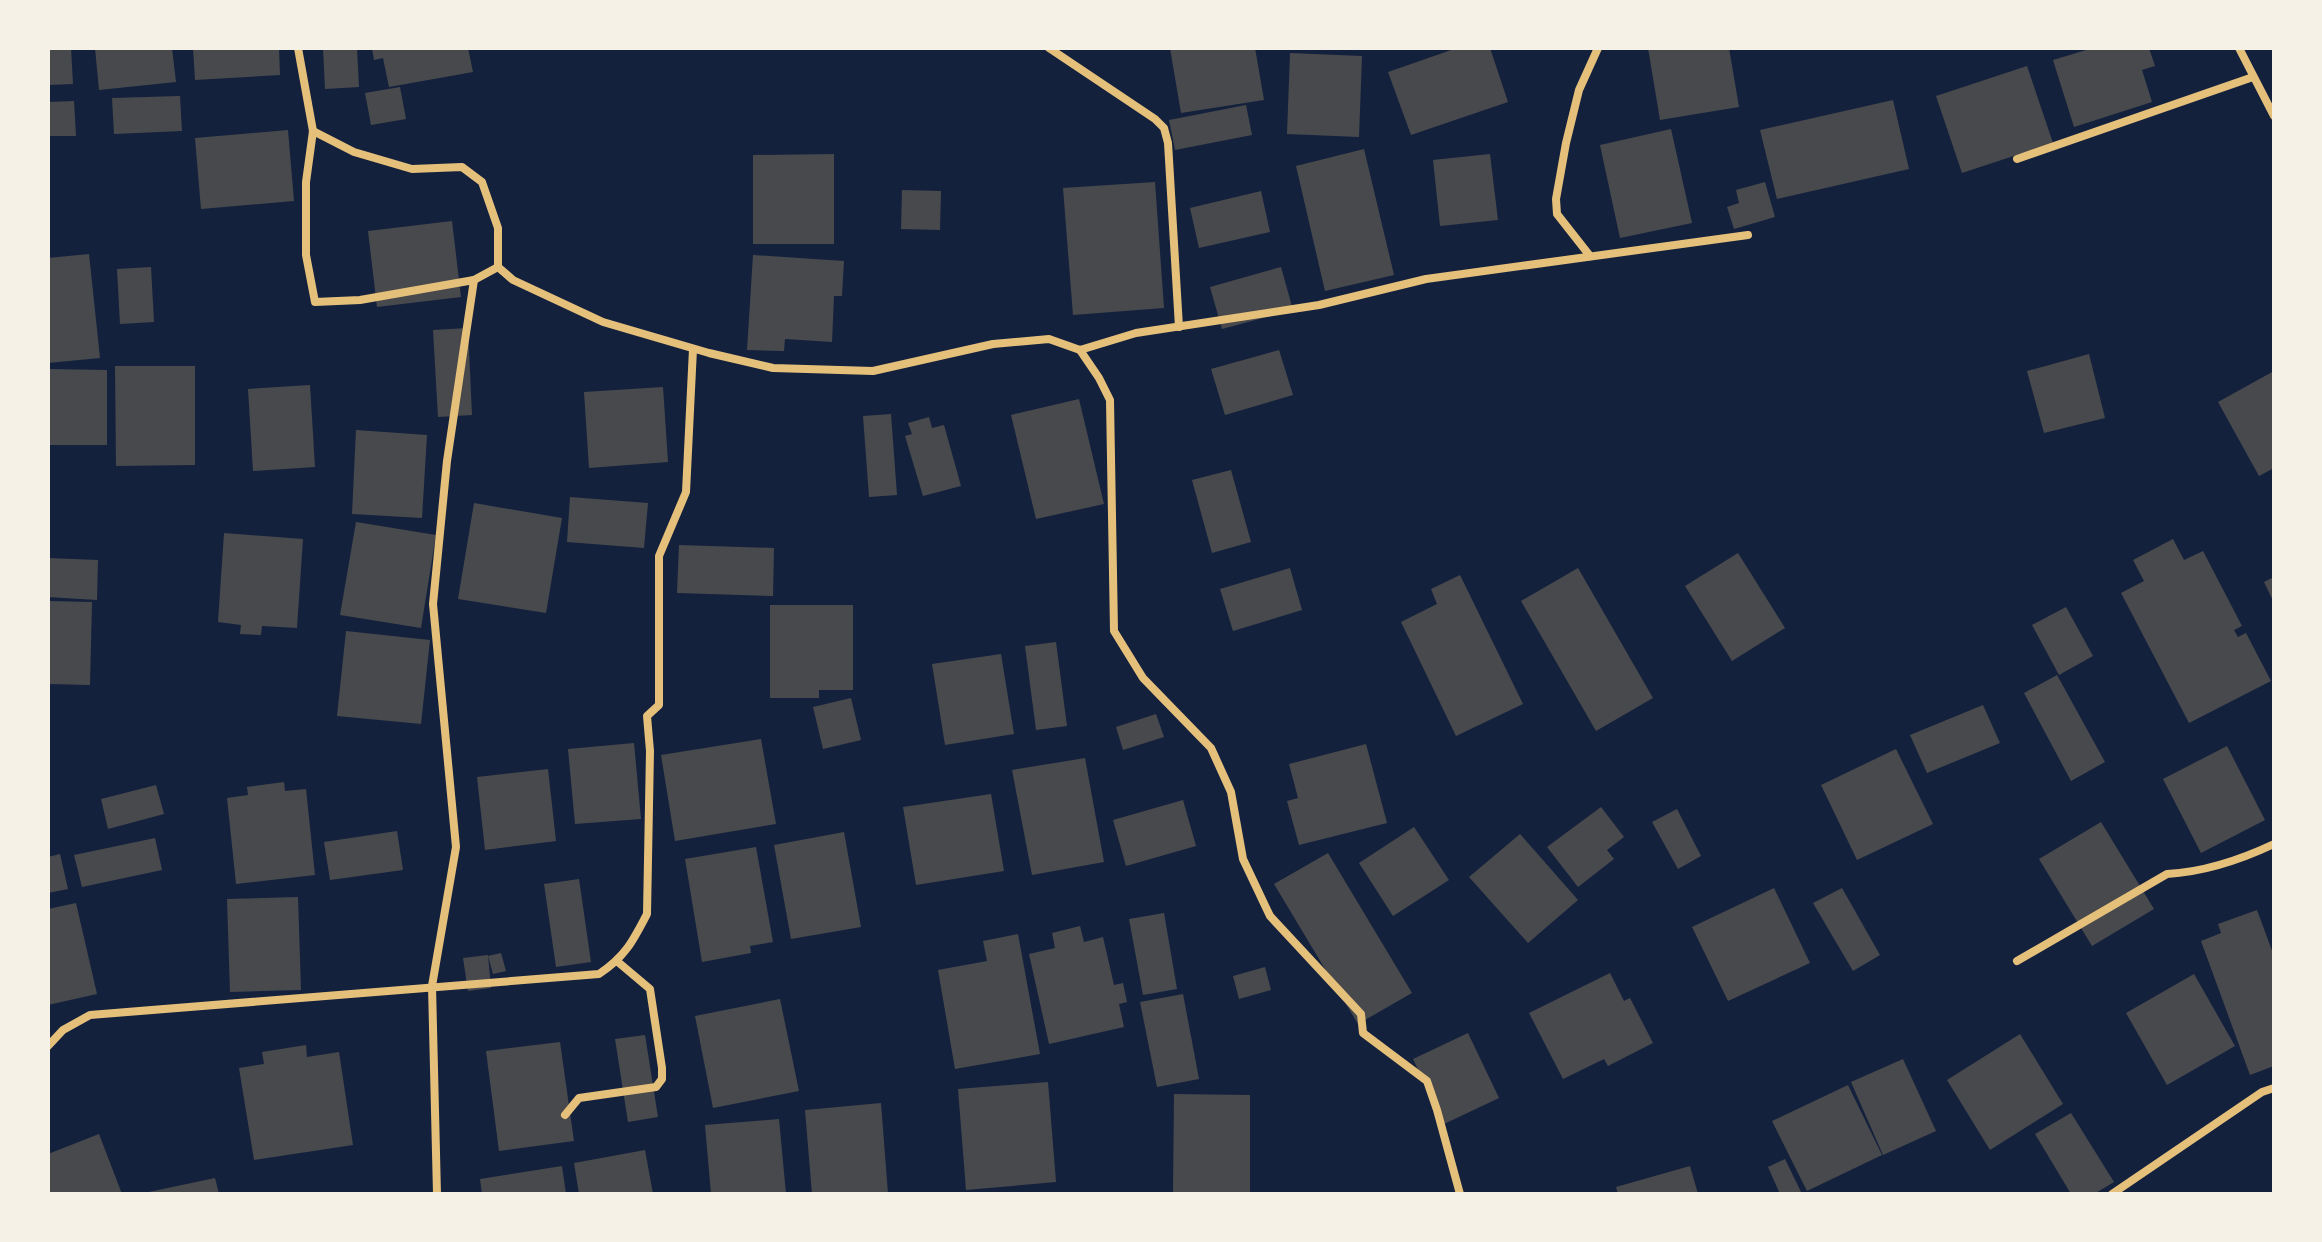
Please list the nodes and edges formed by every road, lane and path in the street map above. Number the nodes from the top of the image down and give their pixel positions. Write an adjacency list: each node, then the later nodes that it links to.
1 (298, 48): 7 (street)
2 (1049, 48): 13 (street)
3 (1598, 48): 10 (street)
4 (2239, 48): 5 (street)
5 (2253, 77): 6 (street); 8 (street)
6 (2274, 116)
7 (313, 131): 11 (street); 12 (street)
8 (2017, 159)
9 (1748, 235): 10 (street)
10 (1590, 256): 13 (street)
11 (498, 267): 12 (street); 14 (street)
12 (474, 280): 19 (street)
13 (1179, 327): 15 (street)
14 (693, 349): 15 (street); 18 (street)
15 (1080, 350): 24 (street)
16 (2274, 844): 17 (street)
17 (2017, 961)
18 (618, 962): 19 (street); 22 (street)
19 (432, 986): 20 (street); 23 (street)
20 (48, 1046)
21 (2274, 1088): 25 (street)
22 (565, 1115)
23 (437, 1194)
24 (1460, 1194)
25 (2112, 1194)

